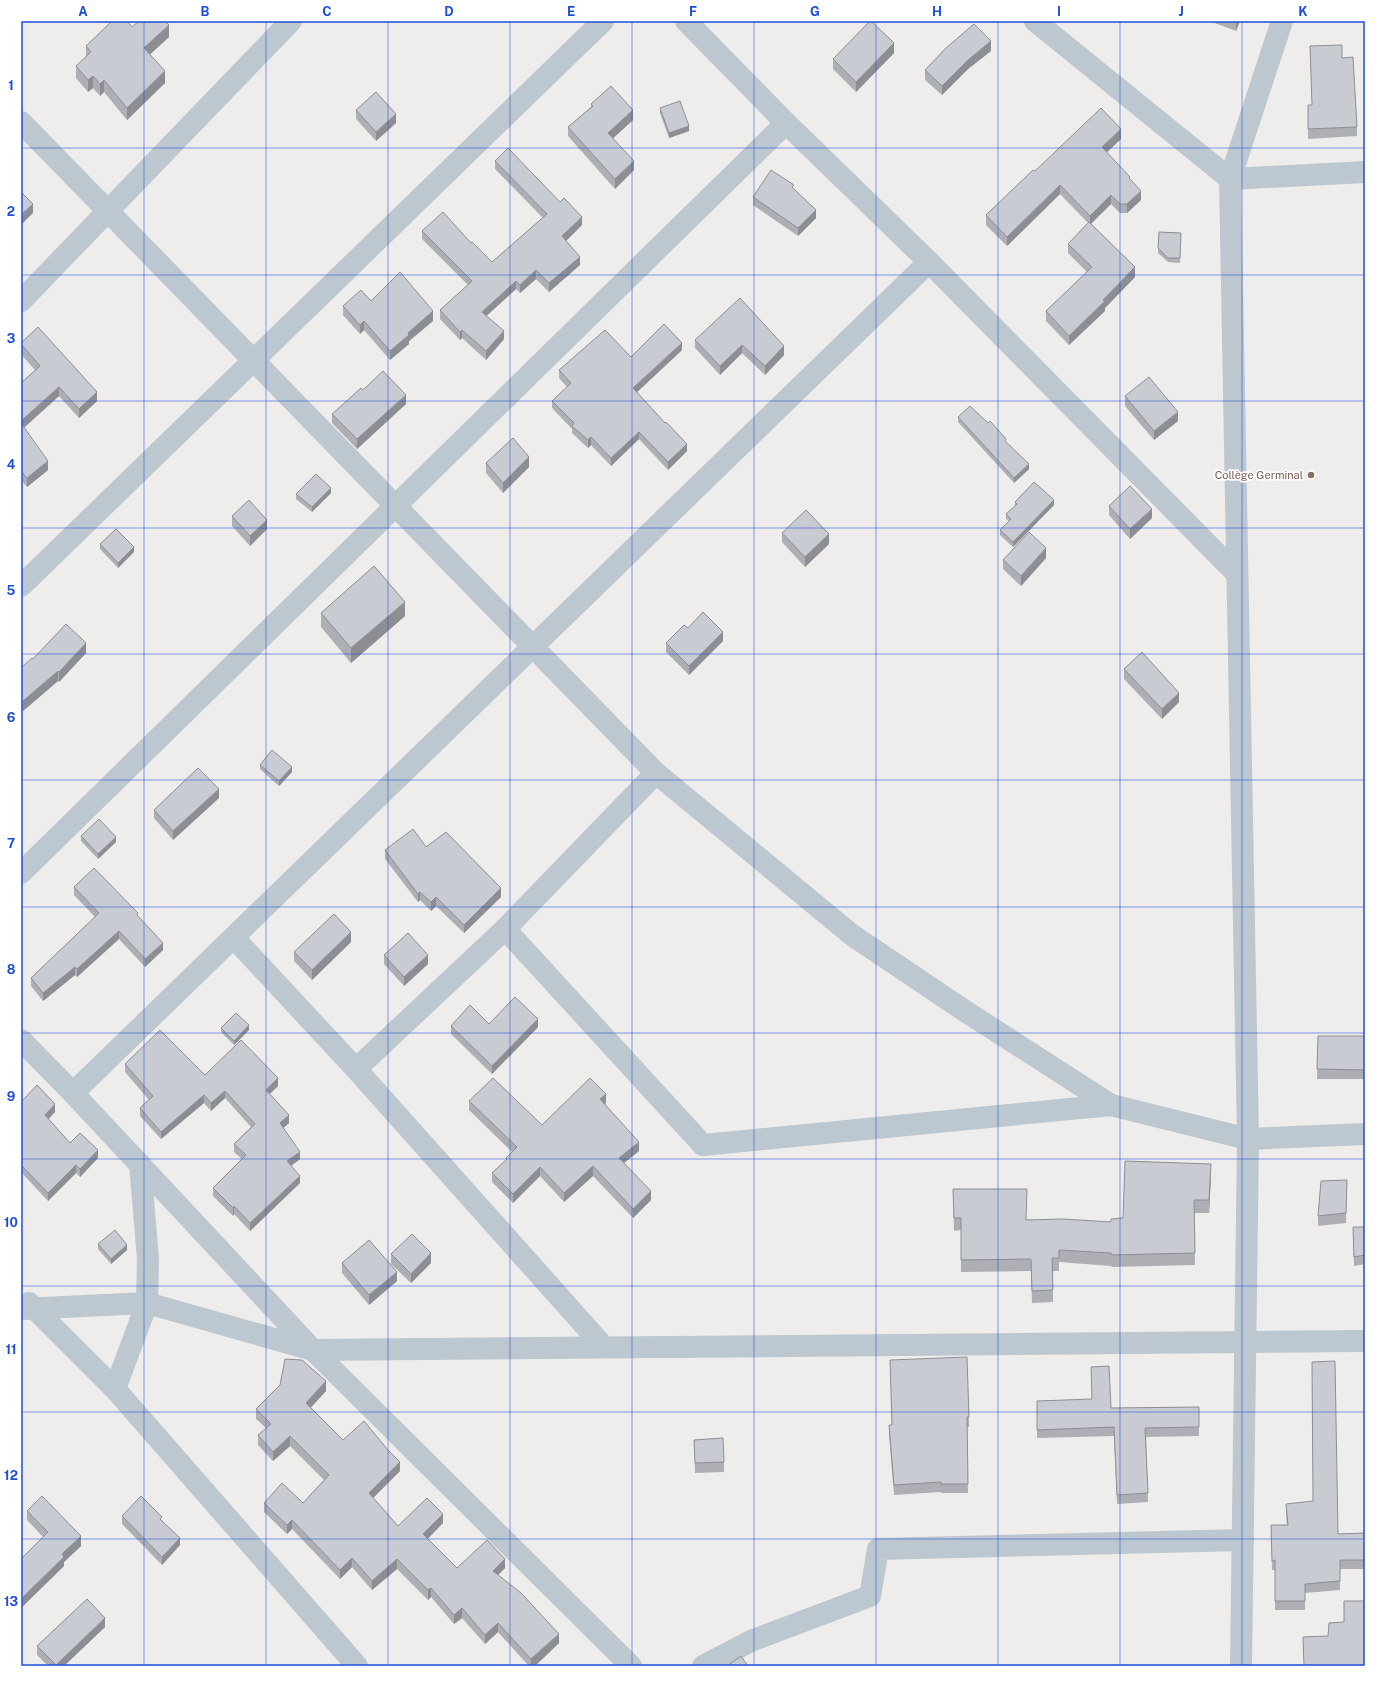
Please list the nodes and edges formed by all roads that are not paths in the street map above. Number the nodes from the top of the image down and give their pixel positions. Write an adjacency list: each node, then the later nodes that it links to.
1 (291, 21): 10 (street)
2 (603, 21): 13 (street)
3 (686, 21): 7 (street)
4 (1035, 21): 9 (street)
5 (1282, 21): 9 (street)
6 (21, 122): 10 (street)
7 (786, 123): 11 (street); 14 (street)
8 (1365, 172): 9 (street)
9 (1230, 179): 15 (street)
10 (109, 211): 12 (street); 13 (street)
11 (930, 262): 15 (street); 17 (street)
12 (21, 301)
13 (254, 360): 14 (street); 16 (street)
14 (396, 506): 17 (street); 19 (street)
15 (1237, 574): 27 (street)
16 (21, 586)
17 (534, 648): 18 (street); 21 (street)
18 (656, 773): 20 (street); 25 (street)
19 (21, 873)
20 (505, 929): 23 (street); 25 (street)
21 (234, 938): 23 (street); 24 (street)
22 (21, 1040): 24 (street)
23 (356, 1069): 33 (street)
24 (73, 1093): 28 (street)
25 (1111, 1105): 27 (street)
26 (1365, 1134): 27 (street)
27 (1248, 1139): 32 (street)
28 (140, 1164): 29 (street); 34 (street)
29 (147, 1303): 30 (street); 34 (street); 35 (street)
30 (26, 1305): 35 (street)
31 (1365, 1341): 32 (street)
32 (1246, 1342): 33 (street); 36 (street)
33 (604, 1348): 34 (street)
34 (313, 1350): 38 (street)
35 (115, 1389): 37 (street)
36 (1243, 1540): 39 (street); 40 (street)
37 (357, 1666)
38 (631, 1666)
39 (703, 1666)
40 (1241, 1666)

